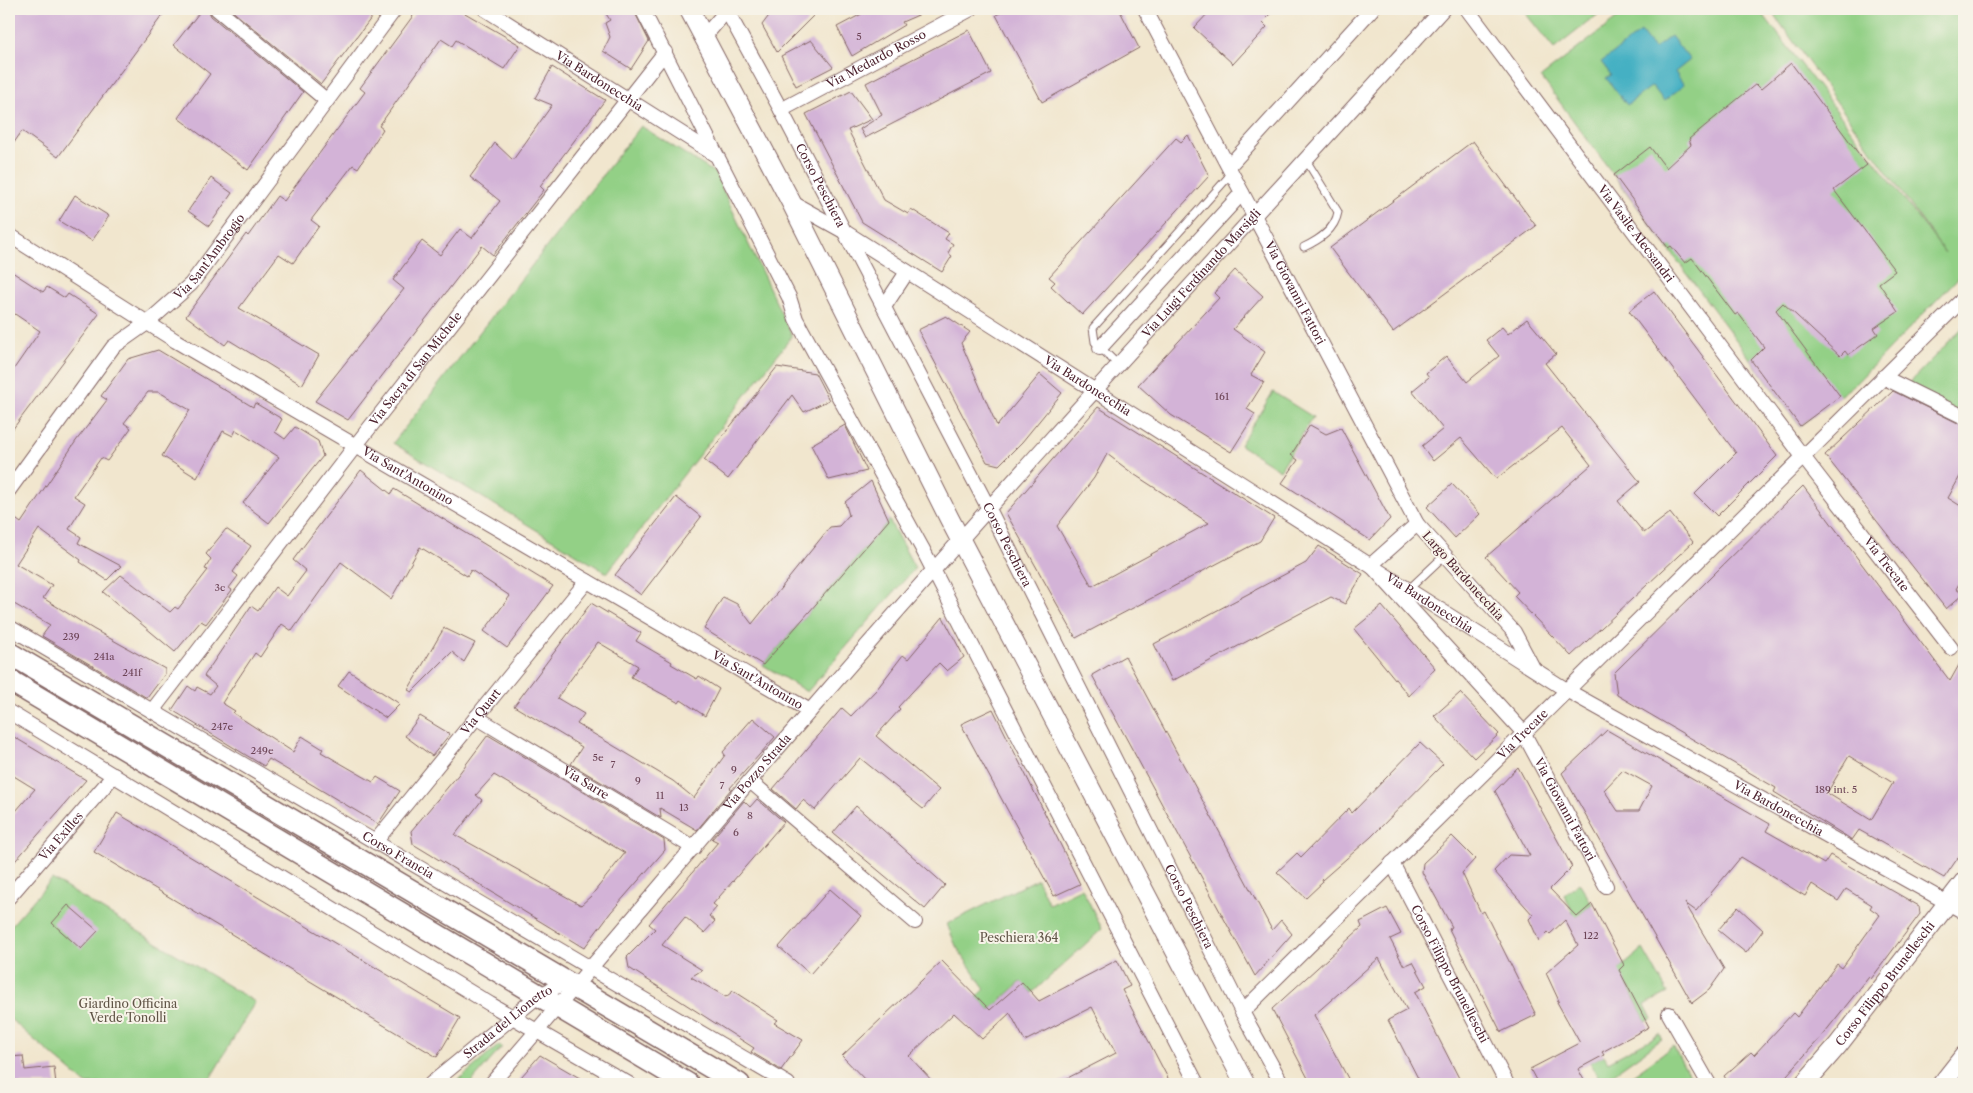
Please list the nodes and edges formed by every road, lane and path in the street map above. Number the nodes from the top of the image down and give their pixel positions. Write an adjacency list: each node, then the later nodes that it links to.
1 (217, 9): 15 (street)
2 (395, 9): 15 (street, Via Sant'Ambrogio)
3 (485, 9): 14 (street, Via Bardonecchia)
4 (642, 9): 13 (street)
5 (689, 9): 12 (main road)
6 (727, 9): 12 (street); 16 (street, Corso Peschiera)
7 (971, 9): 16 (street, Via Medardo Rosso)
8 (1145, 9): 19 (street, Via Giovanni Fattori)
9 (1372, 9): 19 (street)
10 (1443, 9): 18 (street, Via Luigi Ferdinando Marsigli)
11 (1467, 9): 36 (street, Via Vasile Alecsandri)
12 (704, 37): 21 (main road)
13 (665, 52): 14 (street, Via Sacra di San Michele); 17 (street)
14 (628, 98): 17 (street, Via Bardonecchia); 35 (street, Via Sacra di San Michele)
15 (326, 100): 29 (street, Via Sant'Ambrogio)
16 (781, 110): 23 (street, Corso Peschiera)
17 (714, 154): 43 (street)
18 (1306, 160): 22 (street, Via Luigi Ferdinando Marsigli); 25 (lane)
19 (1231, 169): 20 (street, Via Giovanni Fattori); 30 (lane)
20 (1242, 193): 22 (street, Via Giovanni Fattori); 30 (street)
21 (791, 202): 23 (street, Via Bardonecchia); 40 (main road)
22 (1254, 217): 31 (street, Via Luigi Ferdinando Marsigli); 39 (street, Via Giovanni Fattori)
23 (845, 232): 26 (street, Via Bardonecchia); 28 (street, Corso Peschiera)
24 (9, 235): 29 (street, Via Sant'Antonino)
25 (1304, 247)
26 (907, 272): 28 (street); 33 (street, Via Bardonecchia)
27 (1964, 298): 32 (street, Via Trecate)
28 (884, 307): 38 (street, Corso Peschiera)
29 (148, 323): 35 (street, Via Sant'Antonino); 37 (street, Via Sant'Ambrogio)
30 (1100, 348): 31 (lane)
31 (1119, 366): 33 (street, Via Luigi Ferdinando Marsigli)
32 (1883, 377): 34 (street); 36 (street, Via Trecate)
33 (1096, 392): 38 (street, Via Luigi Ferdinando Marsigli); 42 (street, Via Bardonecchia)
34 (1964, 417)
35 (356, 444): 44 (street, Via Sant'Antonino); 52 (street, Via Sacra di San Michele)
36 (1804, 458): 47 (street, Via Trecate); 51 (street, Via Trecate)
37 (10, 486)
38 (990, 509): 40 (street, Via Luigi Ferdinando Marsigli); 71 (street, Corso Peschiera)
39 (1417, 524): 41 (street, Largo Bardonecchia); 42 (street, Largo Bardonecchia)
40 (961, 540): 43 (street, Via Pozzo Strada); 83 (main road)
41 (1445, 555): 45 (lane); 49 (street, Largo Bardonecchia)
42 (1371, 565): 45 (street, Via Bardonecchia); 56 (street)
43 (934, 571): 53 (street, Via Pozzo Strada); 82 (street)
44 (587, 581): 53 (street, Via Sant'Antonino); 55 (street, Via Quart)
45 (1409, 589): 49 (street, Via Bardonecchia)
46 (9, 627): 52 (street, Corso Francia)
47 (1952, 648)
48 (9, 653): 68 (main road, Corso Francia)
49 (1534, 669): 51 (street, Via Bardonecchia)
50 (9, 680): 69 (main road)
51 (1568, 691): 56 (street, Via Trecate); 65 (street, Via Bardonecchia)
52 (152, 711): 59 (street, Corso Francia)
53 (810, 711): 58 (street, Via Pozzo Strada)
54 (9, 712): 57 (street)
55 (476, 717): 59 (street, Via Quart); 60 (street, Via Sarre)
56 (1523, 732): 61 (street, Via Trecate); 63 (street, Via Giovanni Fattori)
57 (114, 776): 64 (street, Via Exilles); 73 (street)
58 (750, 781): 60 (street, Via Pozzo Strada); 66 (street)
59 (375, 842): 67 (street, Corso Francia)
60 (694, 848): 67 (street, Via Pozzo Strada)
61 (1392, 863): 71 (street, Via Trecate); 85 (street, Corso Filippo Brunelleschi)
62 (1964, 882): 65 (main road, Corso Filippo Brunelleschi)
63 (1606, 886)
64 (9, 897)
65 (1956, 907): 87 (main road, Corso Filippo Brunelleschi)
66 (915, 922)
67 (591, 970): 68 (street, Via Pozzo Strada); 81 (street, Corso Francia)
68 (570, 985): 69 (street, Strada del Lionetto); 70 (street, Via Pozzo Strada); 80 (main road, Corso Francia)
69 (538, 996): 70 (main road); 73 (street, Strada del Lionetto)
70 (559, 1008): 74 (street, Via Pozzo Strada); 79 (main road)
71 (1242, 1012): 84 (street, Corso Peschiera)
72 (1669, 1014): 86 (street)
73 (511, 1016): 74 (street); 76 (street, Strada del Lionetto)
74 (538, 1031): 77 (street, Via Pozzo Strada); 78 (street)
75 (1964, 1056): 88 (main road)
76 (431, 1084)
77 (491, 1084)
78 (629, 1084)
79 (688, 1084)
80 (739, 1084)
81 (788, 1084)
82 (1197, 1084)
83 (1245, 1084)
84 (1282, 1084)
85 (1507, 1084)
86 (1710, 1084)
87 (1804, 1084)
88 (1942, 1084)

